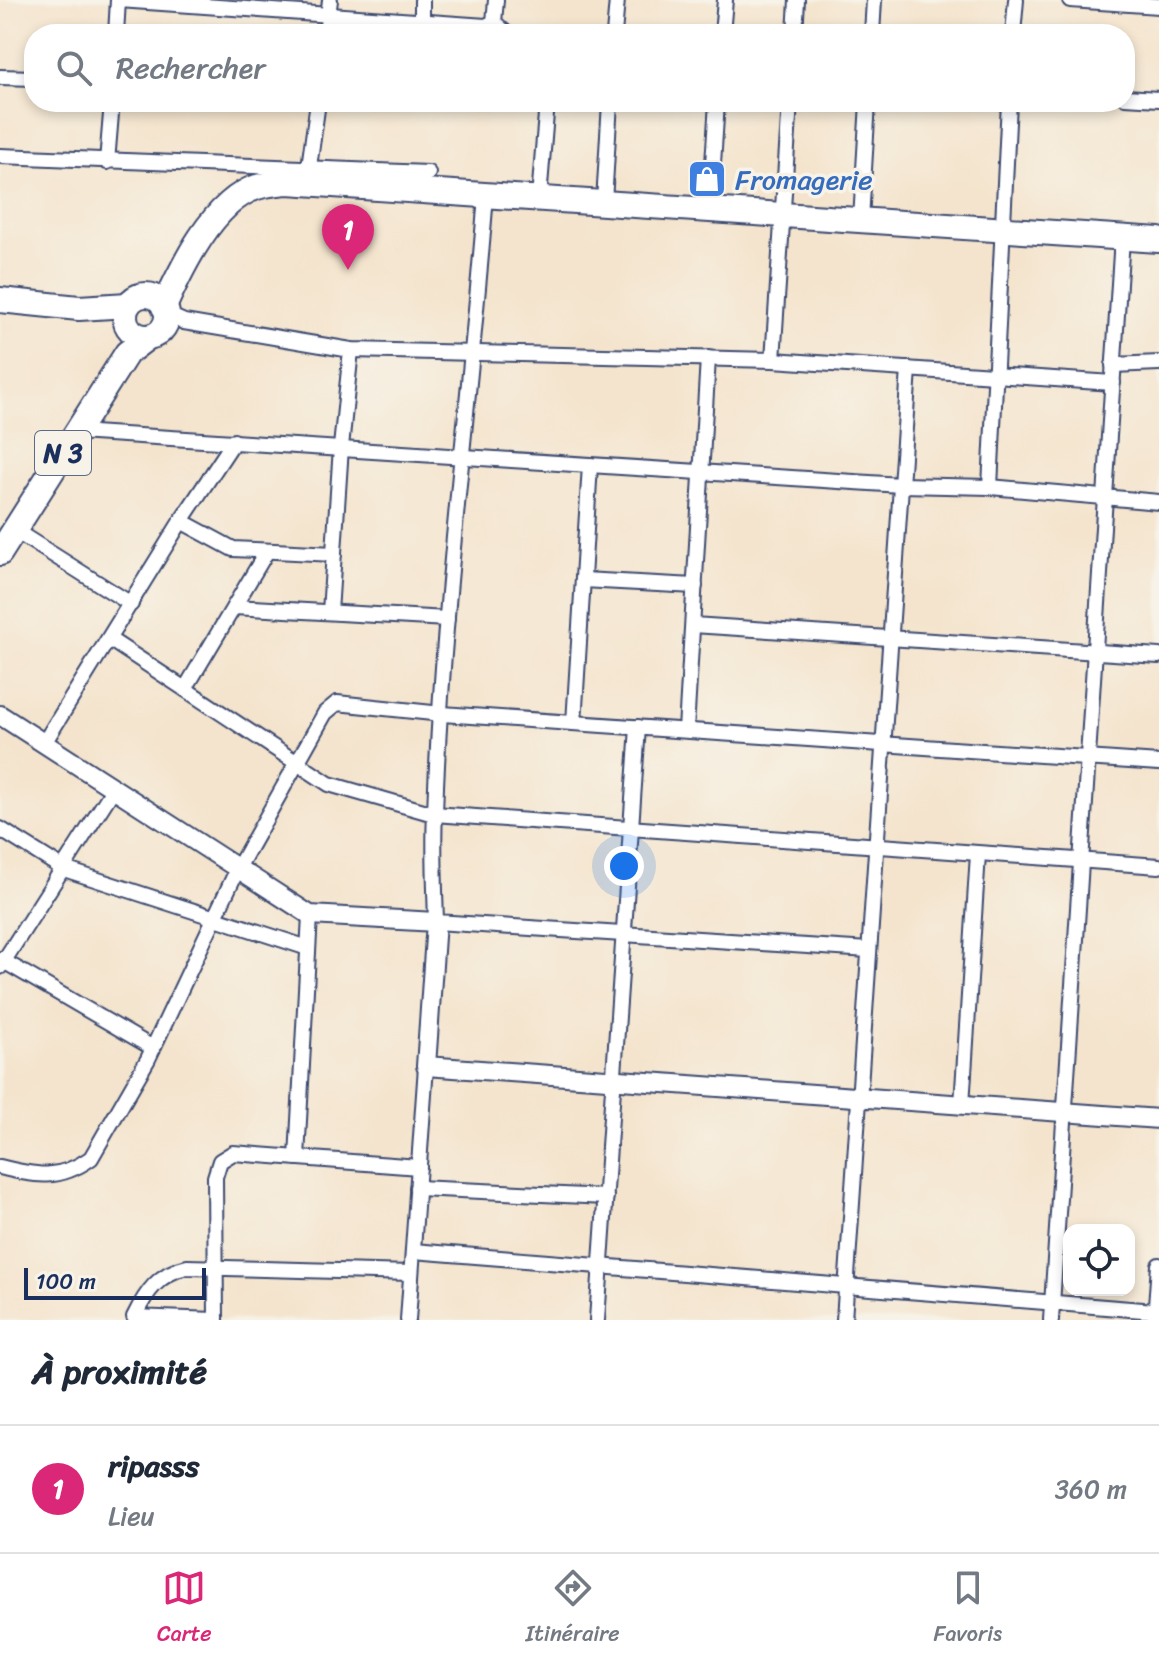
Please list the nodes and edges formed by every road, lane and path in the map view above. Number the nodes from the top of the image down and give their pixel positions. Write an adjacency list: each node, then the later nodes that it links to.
1 (118, 0): 11 (street); 14 (street)
2 (422, 0): 12 (street)
3 (496, 0): 13 (street)
4 (617, 0): 17 (street)
5 (725, 0): 18 (street)
6 (797, 0): 19 (street)
7 (874, 0): 20 (street)
8 (1016, 0): 21 (street)
9 (1070, 0): 10 (street)
10 (1159, 6)
11 (329, 7): 12 (street)
12 (422, 20): 15 (street)
13 (494, 22): 16 (street)
14 (117, 24)
15 (465, 24)
16 (490, 24)
17 (615, 24)
18 (723, 24)
19 (796, 24)
20 (873, 24)
21 (1014, 24)
22 (0, 77): 23 (street)
23 (24, 78)
24 (1135, 98): 25 (street)
25 (1159, 99)
26 (111, 112): 35 (street)
27 (317, 112): 37 (street)
28 (546, 112): 39 (street)
29 (609, 112): 40 (street)
30 (716, 112): 41 (street)
31 (789, 112): 42 (street)
32 (867, 112): 43 (street)
33 (1008, 112): 44 (street)
34 (0, 156): 35 (street)
35 (107, 162): 37 (street)
36 (428, 173): 37 (street)
37 (308, 174): 38 (main road, N 3); 48 (main road, N 3)
38 (486, 195): 39 (main road, N 3); 50 (street)
39 (539, 198): 40 (main road, N 3)
40 (604, 202): 41 (main road, N 3)
41 (710, 210): 42 (main road, N 3)
42 (783, 215): 43 (main road, N 3); 52 (street)
43 (861, 220): 44 (main road, N 3)
44 (1001, 230): 45 (main road, N 3); 56 (street)
45 (1122, 238): 46 (main road, N 3); 54 (street)
46 (1159, 240)
47 (0, 300): 48 (main road)
48 (148, 321): 49 (street); 58 (main road, N 3)
49 (351, 350): 50 (street); 60 (street)
50 (474, 352): 51 (street); 61 (street)
51 (708, 358): 52 (street); 63 (street)
52 (773, 360): 55 (street)
53 (1159, 363): 54 (street)
54 (1113, 365): 57 (street)
55 (909, 369): 56 (street); 64 (street)
56 (995, 375): 57 (street); 65 (street)
57 (1113, 383): 66 (street)
58 (77, 432): 59 (street); 69 (main road, N 3)
59 (234, 441): 60 (street); 68 (street)
60 (341, 447): 61 (street); 73 (street)
61 (461, 455): 62 (street); 80 (street)
62 (590, 465): 63 (street); 75 (street)
63 (702, 472): 64 (street); 76 (street)
64 (901, 485): 65 (street); 82 (street)
65 (990, 487): 66 (street)
66 (1105, 499): 67 (street); 84 (street)
67 (1159, 502)
68 (181, 521): 70 (street); 77 (street)
69 (14, 530): 72 (main road, N 3); 77 (street)
70 (233, 549): 71 (street); 74 (street)
71 (267, 551): 73 (street); 74 (street)
72 (0, 553)
73 (334, 554): 79 (street)
74 (253, 578): 78 (street)
75 (583, 580): 76 (street); 89 (street)
76 (695, 586): 81 (street)
77 (131, 604): 83 (street)
78 (234, 607): 79 (street); 86 (street)
79 (330, 612): 80 (street)
80 (447, 619): 87 (street)
81 (693, 625): 82 (street); 91 (street)
82 (891, 638): 84 (street); 93 (street)
83 (109, 639): 86 (street); 92 (street)
84 (1095, 652): 85 (street); 94 (street)
85 (1159, 656)
86 (185, 689): 95 (street)
87 (442, 714): 89 (street); 95 (street); 98 (street)
88 (0, 715): 92 (street)
89 (574, 723): 90 (street)
90 (638, 727): 91 (street); 100 (street)
91 (686, 730): 93 (street)
92 (44, 743): 97 (street)
93 (883, 744): 94 (street); 101 (street)
94 (1088, 758): 96 (street); 103 (street)
95 (298, 763): 98 (street); 105 (street)
96 (1159, 763)
97 (114, 788): 105 (street); 106 (street)
98 (434, 814): 100 (street); 109 (street)
99 (0, 829): 106 (street)
100 (631, 829): 101 (street); 110 (street)
101 (877, 846): 102 (street); 112 (street)
102 (978, 854): 103 (street); 118 (street)
103 (1081, 861): 104 (street); 119 (street)
104 (1159, 866)
105 (238, 868): 107 (street); 108 (street)
106 (64, 869): 108 (street); 113 (street)
107 (310, 915): 109 (street); 111 (street)
108 (214, 918): 111 (street); 114 (street)
109 (436, 922): 110 (street); 115 (street)
110 (624, 934): 112 (street); 116 (street)
111 (308, 948): 121 (street)
112 (869, 950): 117 (street)
113 (1, 962): 114 (street)
114 (153, 1048): 122 (street)
115 (426, 1066): 116 (street); 123 (street)
116 (614, 1080): 117 (street); 125 (street)
117 (859, 1098): 118 (street); 131 (street)
118 (962, 1105): 119 (street)
119 (1065, 1112): 120 (street); 132 (street)
120 (1159, 1119)
121 (297, 1158): 123 (street); 128 (street)
122 (0, 1167)
123 (419, 1167): 124 (street)
124 (417, 1188): 125 (street); 126 (street)
125 (606, 1197): 127 (street)
126 (413, 1251): 127 (street); 130 (street)
127 (601, 1266): 131 (street); 136 (street)
128 (214, 1267): 130 (street); 134 (street); 134 (street)
129 (1159, 1268): 133 (street)
130 (411, 1273): 135 (street)
131 (846, 1286): 132 (street); 137 (street)
132 (1052, 1302): 133 (street); 138 (street)
133 (1155, 1315)
134 (216, 1320)
135 (408, 1320)
136 (597, 1320)
137 (844, 1320)
138 (1051, 1320)

